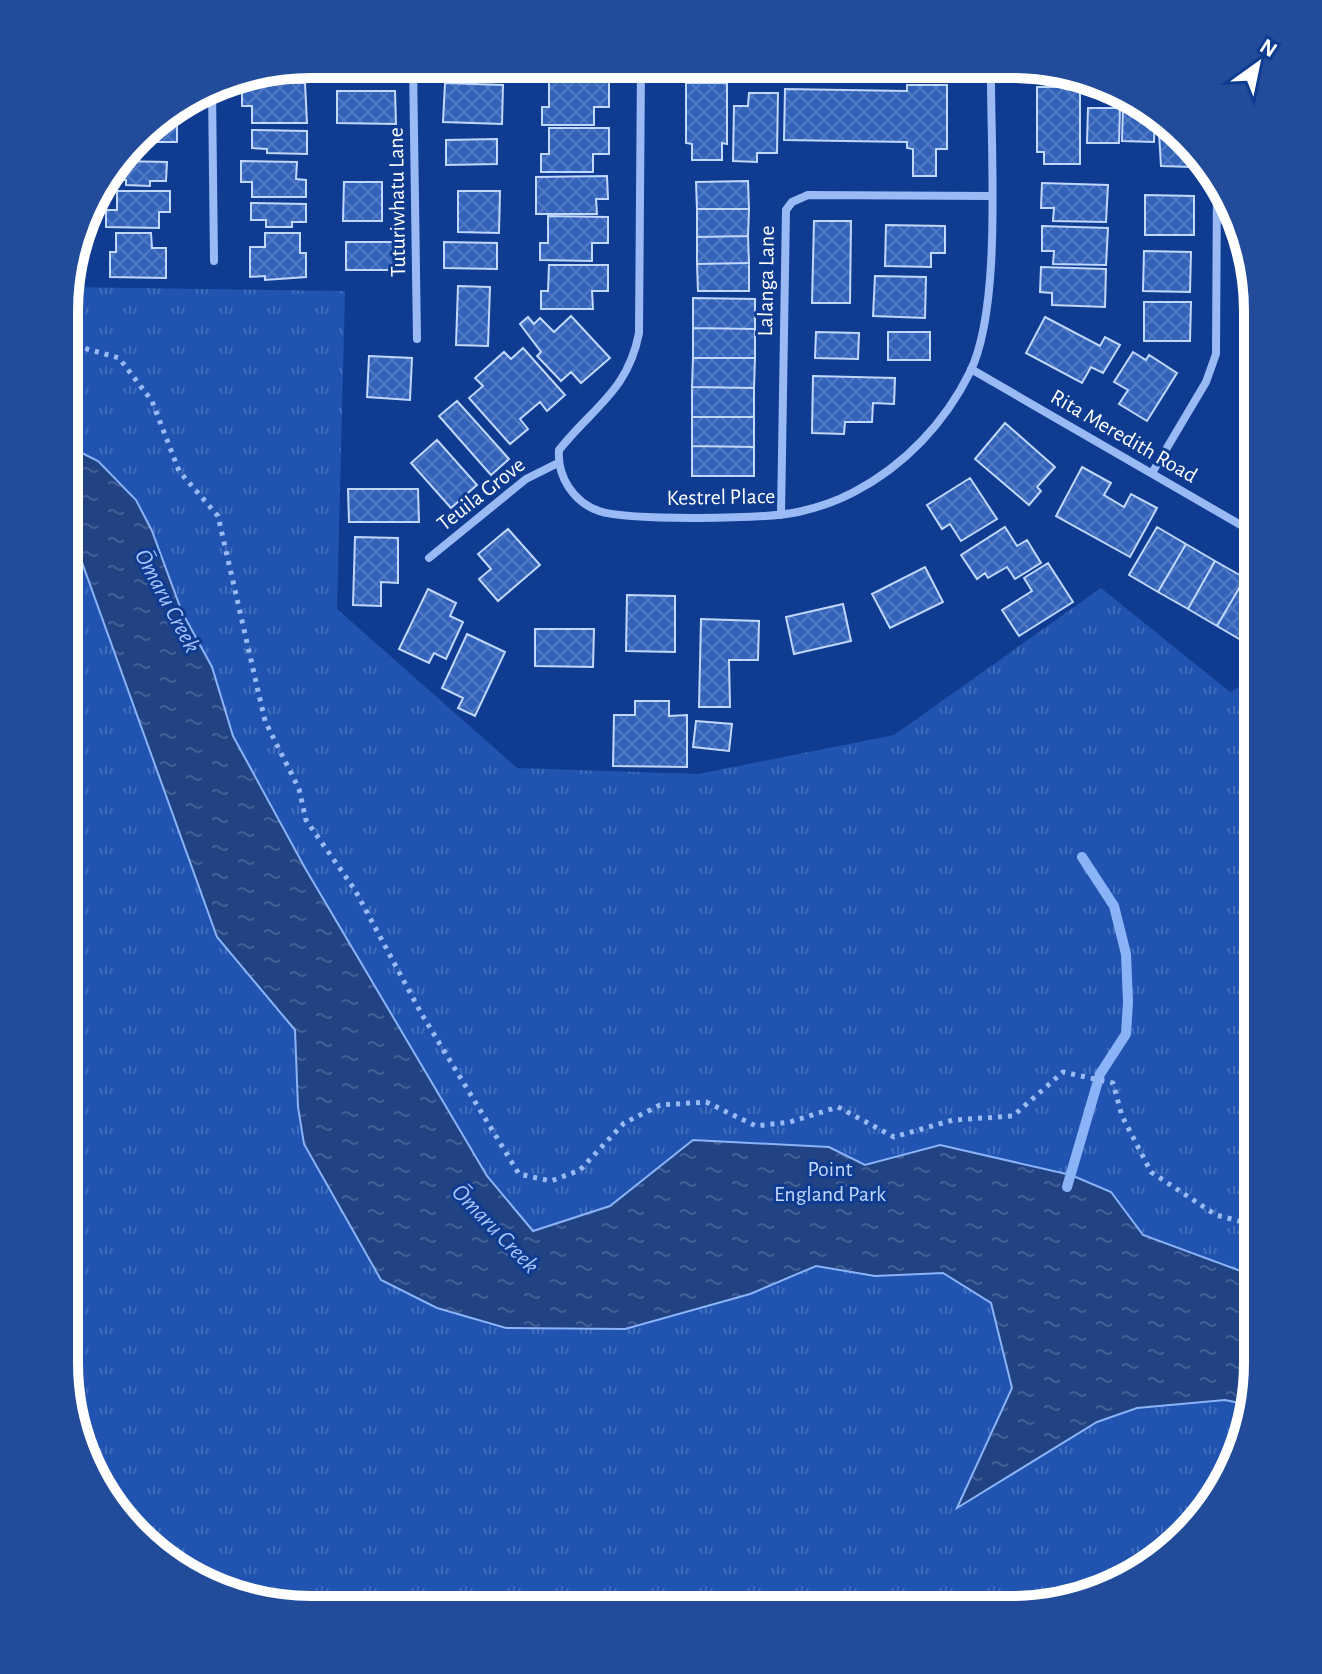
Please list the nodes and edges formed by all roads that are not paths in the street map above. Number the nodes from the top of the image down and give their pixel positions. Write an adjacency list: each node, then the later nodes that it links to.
1 (413, 78): 8 (street, Tuturiwhatu Lane)
2 (641, 78): 10 (street)
3 (991, 78): 5 (street, Kestrel Place)
4 (212, 100): 7 (street)
5 (990, 196): 9 (street, Kestrel Place); 12 (street, Lalanga Lane)
6 (1217, 203): 11 (street)
7 (214, 261)
8 (417, 339)
9 (971, 369): 11 (street, Rita Meredith Road); 12 (street, Kestrel Place)
10 (558, 463): 12 (street, Kestrel Place); 14 (street, Teuila Grove)
11 (1152, 473): 13 (street, Rita Meredith Road)
12 (781, 515)
13 (1244, 527)
14 (429, 558)

